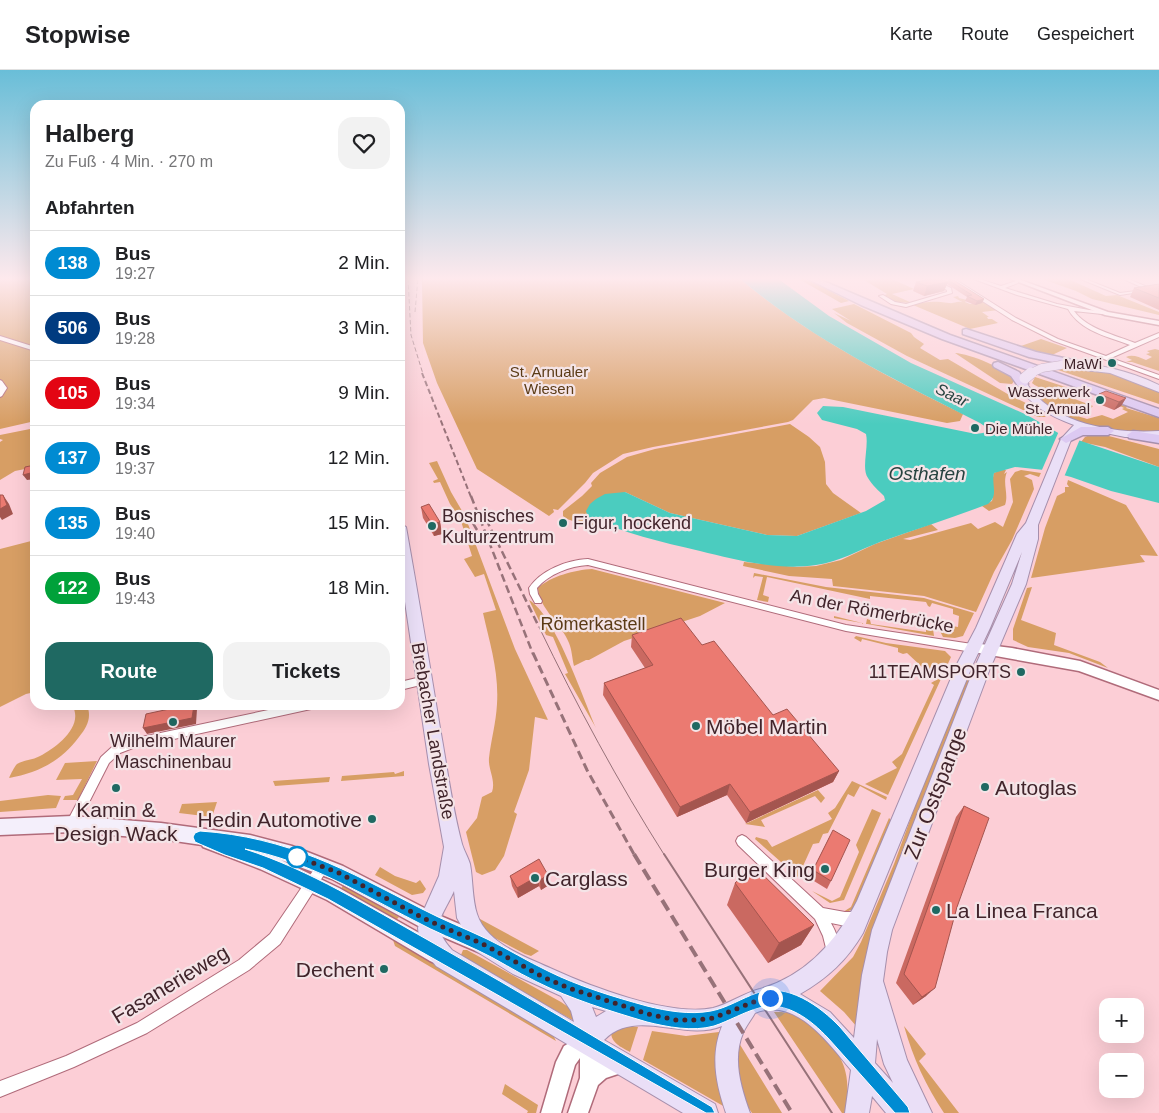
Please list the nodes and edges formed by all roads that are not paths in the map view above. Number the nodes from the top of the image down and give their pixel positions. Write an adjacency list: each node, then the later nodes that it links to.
1 (908, 327): 16 (highway)
2 (923, 327): 22 (highway)
3 (934, 327): 21 (highway)
4 (1028, 327): 13 (street)
5 (1092, 327): 10 (street)
6 (959, 330): 14 (highway)
7 (1159, 335): 9 (street)
8 (0, 338): 12 (street)
9 (1148, 340): 10 (street); 11 (street)
10 (1134, 344): 13 (street)
11 (1159, 344)
12 (30, 347)
13 (1106, 358): 15 (street)
14 (1091, 367): 16 (main road, bridge); 18 (main road)
15 (1159, 377)
16 (1024, 381): 20 (main road)
17 (0, 382): 19 (street)
18 (1159, 387)
19 (0, 395)
20 (1042, 407): 23 (main road); 23 (main road)
21 (1159, 408)
22 (1159, 413)
23 (1074, 431): 24 (highway); 28 (main road, Zur Ostspange)
24 (1108, 431): 26 (main road)
25 (1159, 434): 26 (main road)
26 (1133, 435): 27 (highway)
27 (1159, 439)
28 (1032, 525): 32 (main road, Zur Ostspange); 32 (main road, Zur Ostspange)
29 (405, 558): 33 (main road, Brebacher Landstraße)
30 (577, 561): 31 (street); 32 (street, An der Römerbrücke)
31 (538, 601)
32 (982, 649): 35 (street, An der Römerbrücke); 45 (main road, Zur Ostspange); 51 (main road, Zur Ostspange)
33 (425, 680): 34 (street); 41 (main road, Brebacher Landstraße)
34 (405, 685)
35 (1159, 695)
36 (288, 710): 37 (street)
37 (72, 824): 38 (main road); 39 (main road)
38 (0, 827)
39 (200, 837): 42 (main road); 43 (main road)
40 (742, 840): 44 (street)
41 (453, 846): 46 (main road, Brebacher Landstraße); 48 (main road, Brebacher Landstraße)
42 (323, 866): 43 (street, Fasanerieweg); 48 (main road)
43 (311, 883): 47 (main road); 60 (street, Fasanerieweg)
44 (820, 914): 45 (street); 49 (street)
45 (859, 919): 49 (main road, Zur Ostspange)
46 (462, 925): 48 (main road); 52 (main road, Brebacher Landstraße)
47 (395, 930): 48 (main road); 50 (main road)
48 (429, 930): 50 (main road)
49 (835, 957): 53 (main road, Zur Ostspange)
50 (444, 958): 56 (main road)
51 (872, 977): 58 (main road, Zur Ostspange); 67 (main road)
52 (569, 988): 55 (main road); 56 (main road)
53 (770, 998): 54 (main road, Zur Ostspange); 58 (main road)
54 (746, 1007): 55 (main road, Zur Ostspange); 64 (main road)
55 (648, 1014): 56 (main road)
56 (586, 1043): 57 (main road); 59 (street); 61 (street)
57 (621, 1064): 59 (street); 63 (main road)
58 (862, 1068): 65 (main road, Zur Ostspange); 66 (main road)
59 (591, 1078): 62 (street)
60 (0, 1089)
61 (551, 1113)
62 (578, 1113)
63 (706, 1113)
64 (738, 1113)
65 (857, 1113)
66 (902, 1113)
67 (920, 1113)

